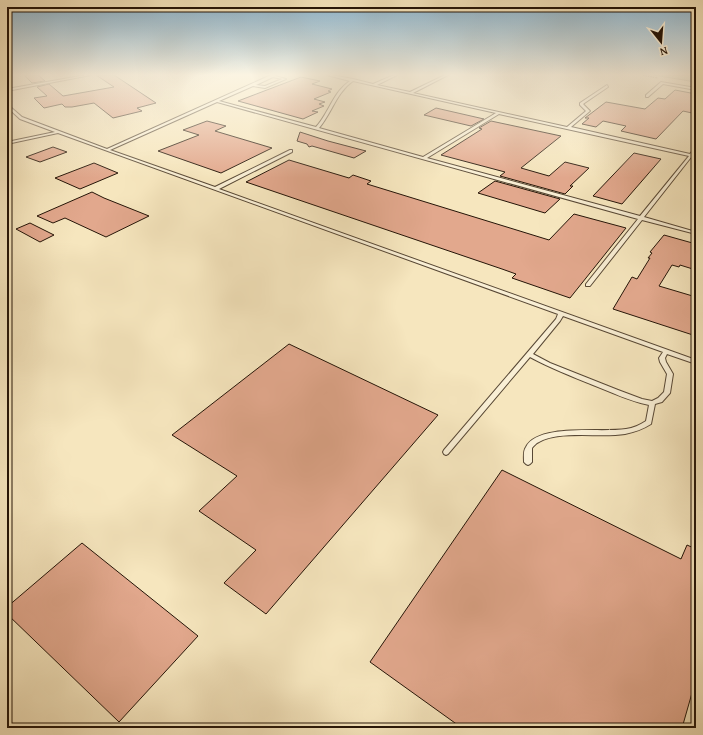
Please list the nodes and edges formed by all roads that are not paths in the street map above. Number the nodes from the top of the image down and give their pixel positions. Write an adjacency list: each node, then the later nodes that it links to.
1 (12, 109): 10 (lane)
2 (198, 109): 13 (lane)
3 (246, 109): 9 (lane)
4 (330, 109): 9 (lane)
5 (486, 109): 7 (lane)
6 (586, 109): 8 (lane)
7 (498, 112): 8 (lane); 17 (lane)
8 (568, 128): 15 (lane)
9 (316, 129): 17 (lane)
10 (58, 132): 11 (lane); 13 (lane)
11 (7, 143)
12 (696, 148): 15 (lane)
13 (107, 150): 18 (lane)
14 (291, 151): 18 (lane)
15 (691, 155): 16 (lane); 19 (lane)
16 (696, 156)
17 (424, 158): 19 (lane)
18 (215, 189): 22 (lane)
19 (641, 218): 20 (lane); 21 (lane)
20 (696, 233)
21 (588, 285)
22 (562, 314): 23 (lane); 24 (lane)
23 (666, 351): 25 (lane); 26 (lane)
24 (529, 354): 26 (lane); 27 (lane)
25 (696, 362)
26 (652, 403): 28 (lane)
27 (446, 452)
28 (528, 462)

